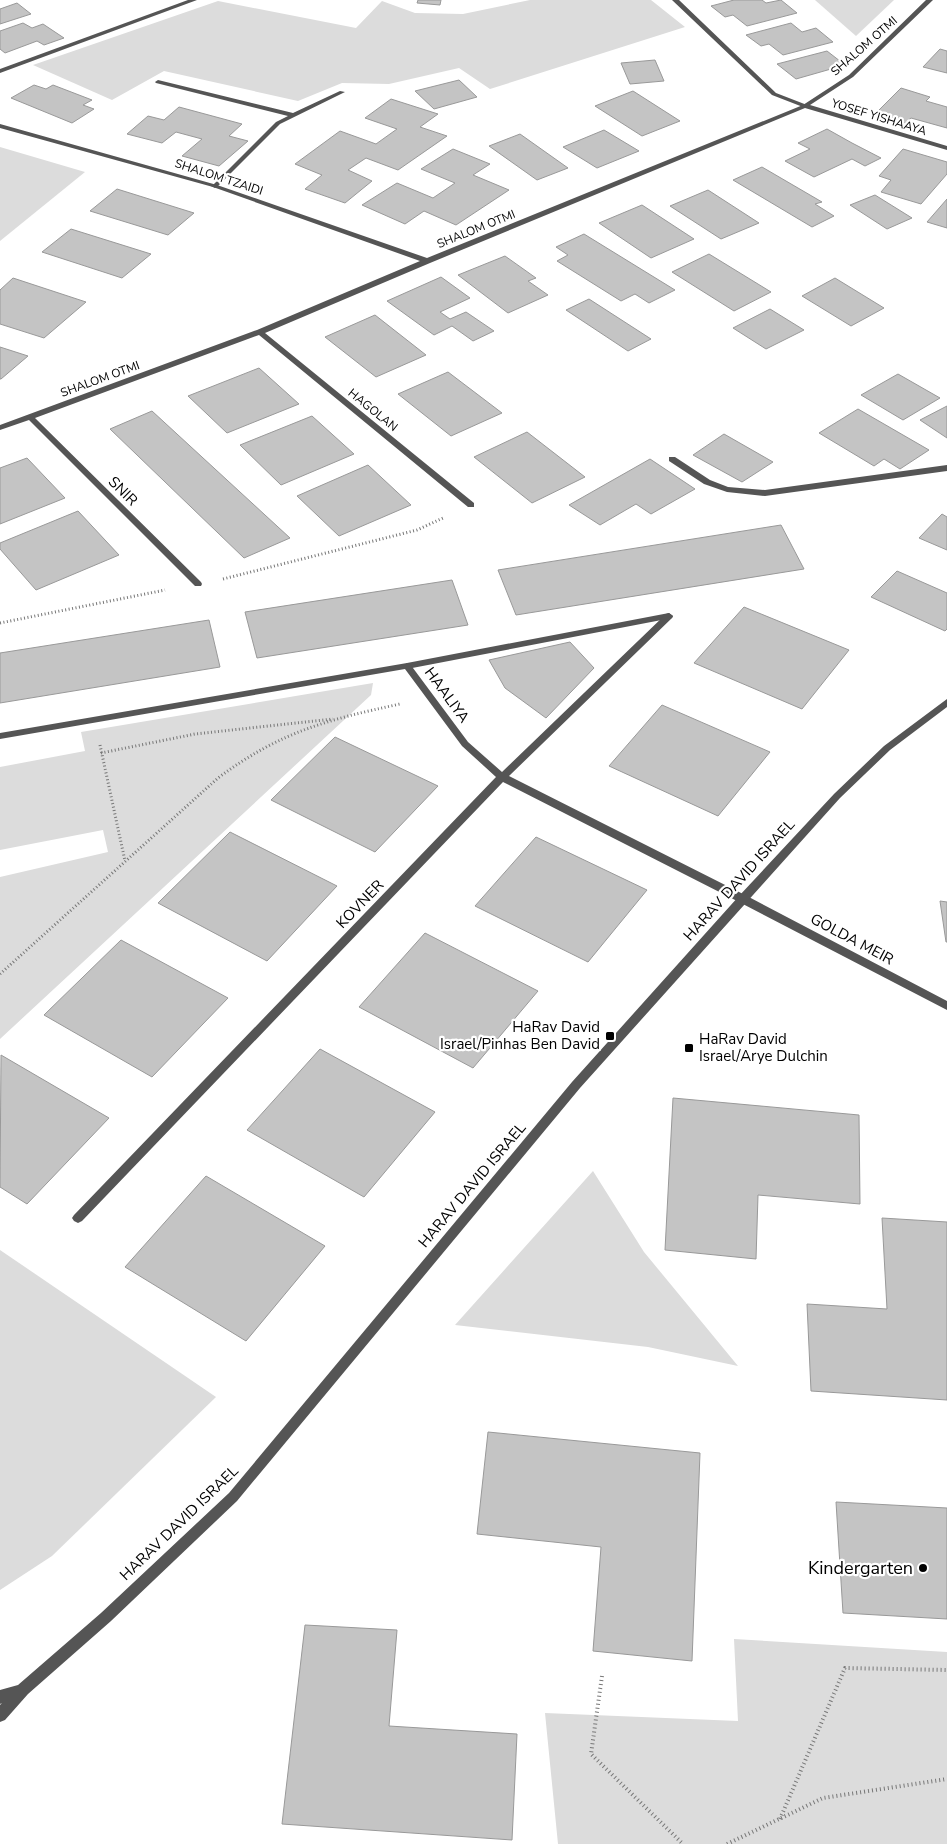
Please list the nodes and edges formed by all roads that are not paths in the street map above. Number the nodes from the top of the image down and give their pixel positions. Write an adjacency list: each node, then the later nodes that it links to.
1 (194, 0): 4 (street)
2 (675, 0): 7 (street, YOSEF YISHAAYA)
3 (930, 0): 7 (street, SHALOM OTMI)
4 (0, 70)
5 (158, 82): 8 (street)
6 (342, 92): 8 (street)
7 (806, 106): 10 (street, YOSEF YISHAAYA); 12 (street, SHALOM OTMI)
8 (293, 115): 11 (street)
9 (0, 126): 11 (street, SHALOM TZAIDI)
10 (947, 148)
11 (215, 186): 12 (street, SHALOM TZAIDI)
12 (427, 261): 13 (street, SHALOM OTMI)
13 (260, 332): 14 (street, SHALOM OTMI); 18 (street, HAGOLAN)
14 (30, 417): 15 (street, SHALOM OTMI); 19 (street, SNIR)
15 (0, 428)
16 (672, 459): 17 (street)
17 (947, 468)
18 (471, 505)
19 (198, 584)
20 (407, 666): 22 (street, HAALIYA); 23 (street, HAALIYA); 23 (street, KOVNER)
21 (947, 702): 24 (street, HARAV DAVID ISRAEL)
22 (0, 736)
23 (502, 778): 24 (street, HAALIYA); 26 (street, KOVNER)
24 (744, 899): 25 (street, GOLDA MEIR); 27 (street, HARAV DAVID ISRAEL)
25 (947, 1006)
26 (78, 1218)
27 (23, 1689): 28 (street, HARAV DAVID ISRAEL); 29 (street, HARAV DAVID ISRAEL)
28 (0, 1697)
29 (0, 1715)

